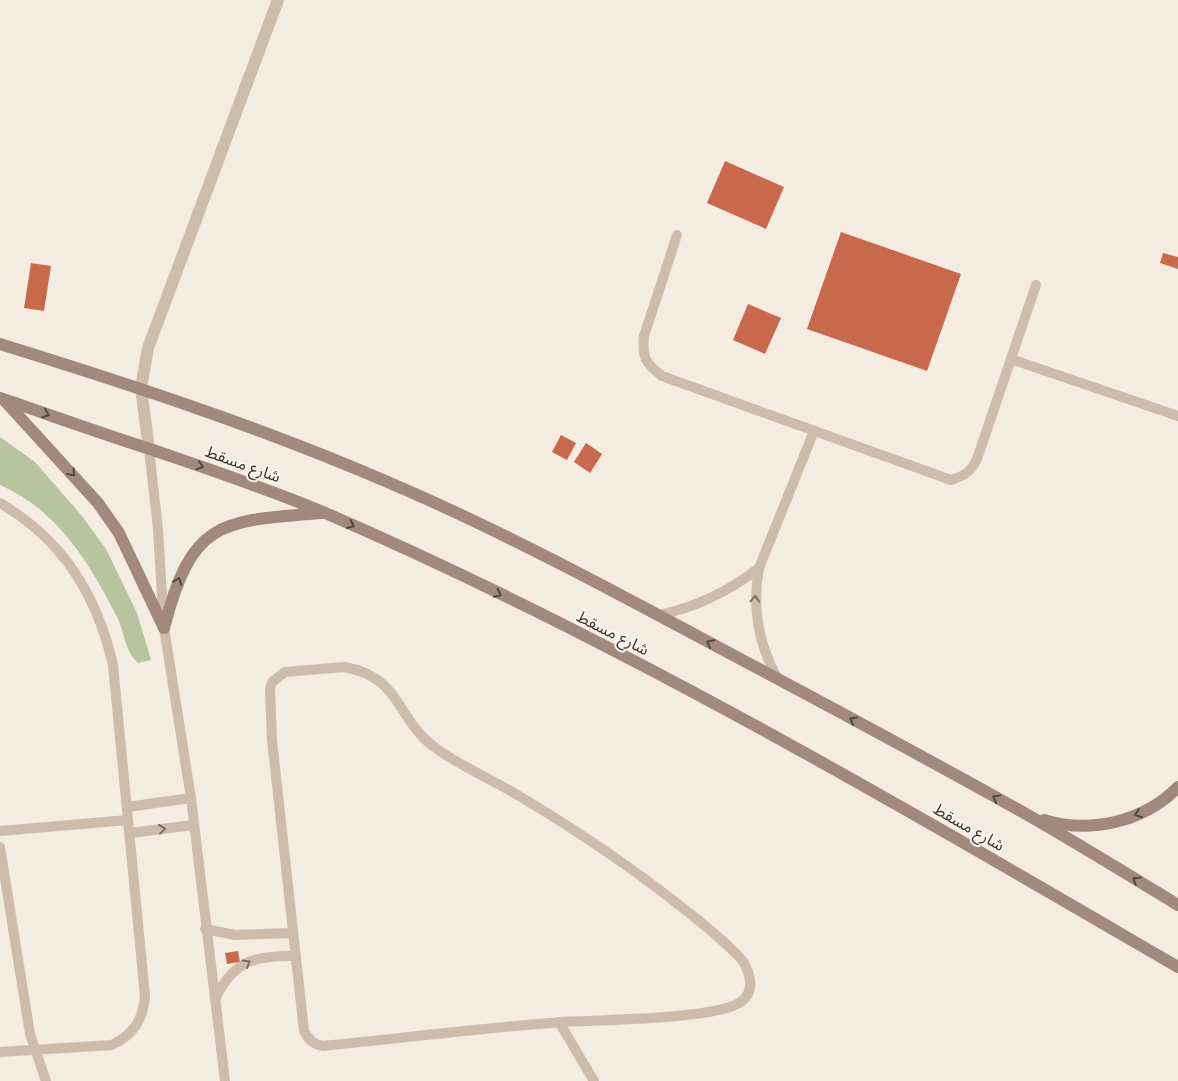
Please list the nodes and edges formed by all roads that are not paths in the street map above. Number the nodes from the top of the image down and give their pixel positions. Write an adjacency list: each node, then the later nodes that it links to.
1 (278, 0): 6 (street)
2 (677, 235): 9 (lane)
3 (1036, 285): 5 (lane)
4 (0, 344): 6 (street)
5 (1011, 360): 8 (lane); 9 (lane)
6 (141, 388): 10 (street); 14 (street)
7 (1, 399): 10 (street, شارع مسقط, one-way to 10); 15 (street, one-way to 15)
8 (1178, 416)
9 (814, 431): 13 (lane)
10 (149, 449): 12 (street, شارع مسقط, one-way to 12); 15 (lane)
11 (0, 503): 19 (lane)
12 (323, 512): 15 (street, one-way to 12); 30 (street, شارع مسقط, one-way to 30)
13 (759, 568): 14 (lane); 16 (lane, one-way to 13)
14 (659, 615): 16 (street, one-way to 14)
15 (164, 628): 18 (lane)
16 (777, 678): 20 (street, one-way to 16)
17 (1178, 788): 20 (street, one-way to 20)
18 (191, 798): 19 (lane); 22 (lane)
19 (127, 807): 21 (lane)
20 (1028, 815): 26 (street, one-way to 20)
21 (128, 820): 23 (lane); 24 (lane)
22 (194, 825): 24 (lane, one-way to 22); 27 (lane)
23 (0, 831)
24 (130, 833): 33 (lane)
25 (0, 847): 33 (lane)
26 (1178, 905)
27 (205, 929): 28 (lane); 31 (lane)
28 (293, 933): 29 (lane); 32 (lane)
29 (296, 956): 31 (lane, one-way to 29); 32 (lane)
30 (1178, 967)
31 (215, 999): 36 (lane)
32 (560, 1022): 37 (lane)
33 (34, 1050): 34 (lane); 35 (lane)
34 (0, 1052)
35 (46, 1081)
36 (224, 1081)
37 (594, 1081)

